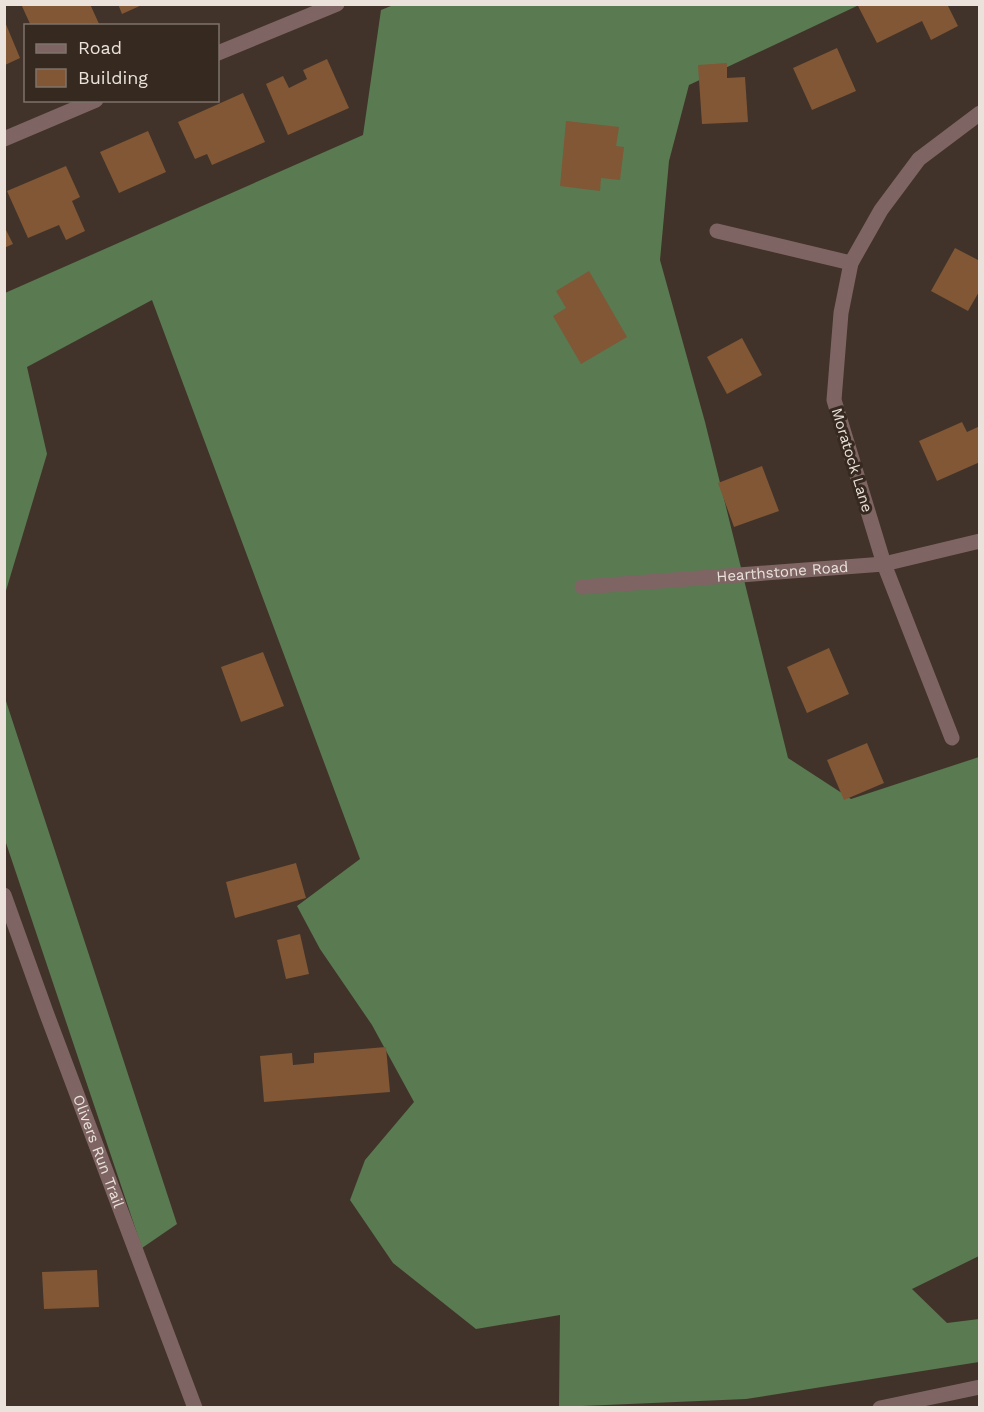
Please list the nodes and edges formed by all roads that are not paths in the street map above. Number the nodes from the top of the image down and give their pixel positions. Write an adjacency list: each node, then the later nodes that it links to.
1 (337, 4): 2 (street)
2 (219, 53)
3 (91, 102): 5 (street)
4 (980, 112): 7 (street, Moratock Lane)
5 (4, 139)
6 (717, 231): 7 (street)
7 (851, 263): 9 (street, Moratock Lane)
8 (980, 541): 9 (street, Hearthstone Road)
9 (884, 564): 10 (street, Hearthstone Road); 11 (street, Moratock Lane)
10 (582, 587)
11 (952, 738)
12 (4, 894): 14 (street, Olivers Run Trail)
13 (980, 1388): 15 (street)
14 (195, 1407)
15 (880, 1407)

